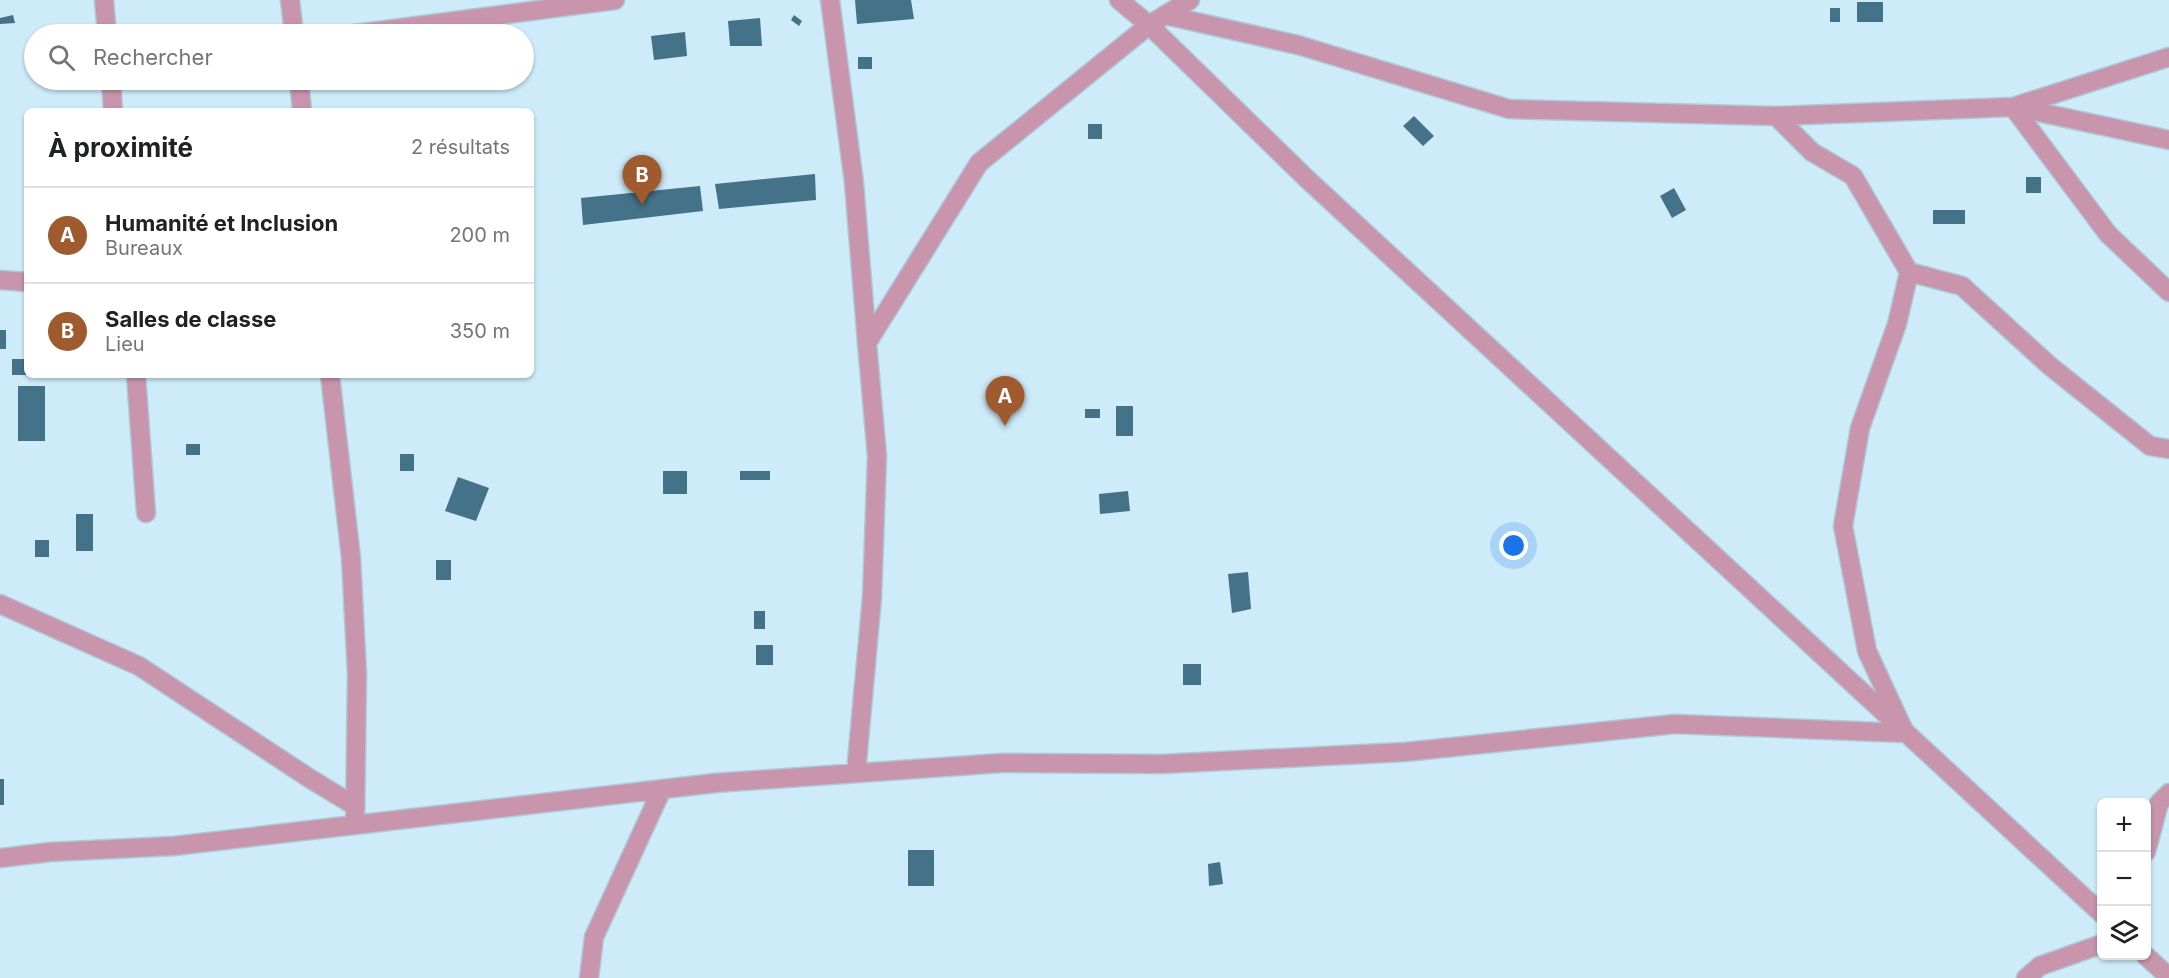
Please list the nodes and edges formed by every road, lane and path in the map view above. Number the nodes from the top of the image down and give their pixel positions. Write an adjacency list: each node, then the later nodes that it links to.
1 (104, 0): 8 (street)
2 (290, 0): 9 (street)
3 (615, 0): 10 (street)
4 (830, 0): 24 (street)
5 (1119, 0): 11 (street)
6 (1190, 0): 7 (street)
7 (1165, 15): 11 (street); 18 (street)
8 (106, 24)
9 (293, 24)
10 (431, 24)
11 (1149, 25): 24 (street); 30 (street)
12 (2169, 57): 15 (street)
13 (112, 90): 16 (street)
14 (300, 90): 17 (street)
15 (2013, 107): 18 (street); 19 (street); 23 (street)
16 (113, 108)
17 (302, 108)
18 (1776, 116): 20 (street)
19 (2169, 140)
20 (1910, 272): 27 (street); 30 (street)
21 (0, 280): 22 (street)
22 (24, 282)
23 (2169, 292)
24 (867, 343): 31 (street)
25 (136, 378): 28 (street)
26 (330, 378): 34 (street)
27 (2169, 449)
28 (146, 513)
29 (0, 604): 34 (street)
30 (1905, 733): 31 (street); 38 (street)
31 (856, 773): 32 (street)
32 (662, 789): 35 (street); 42 (street)
33 (2169, 793): 36 (street)
34 (355, 806): 35 (street)
35 (355, 825): 37 (street)
36 (2151, 833)
37 (0, 858)
38 (2097, 909)
39 (2097, 946): 43 (street)
40 (2150, 960): 41 (street)
41 (2169, 977)
42 (589, 978)
43 (2026, 978)

